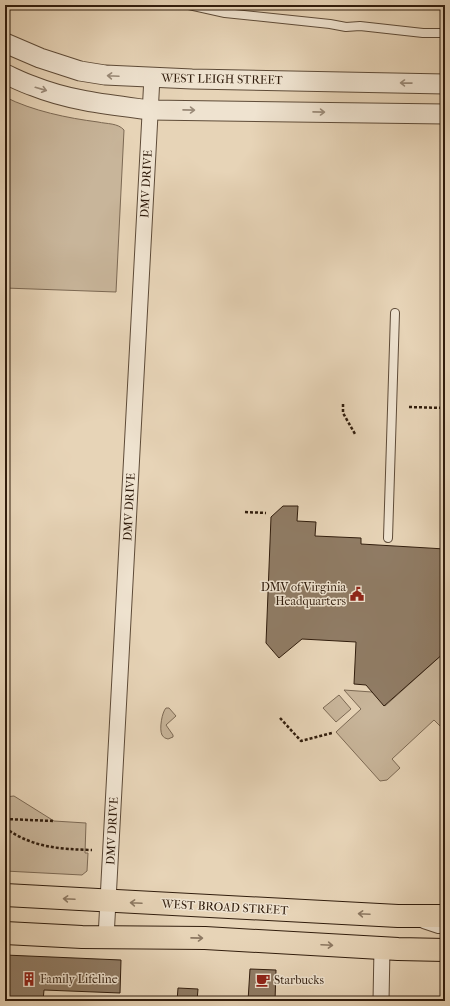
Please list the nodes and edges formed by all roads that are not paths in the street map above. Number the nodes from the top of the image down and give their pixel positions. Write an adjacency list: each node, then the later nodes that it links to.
1 (189, 5): 4 (lane)
2 (441, 5): 3 (lane)
3 (445, 6)
4 (445, 33)
5 (5, 43): 7 (street, WEST LEIGH STREET, one-way to 5)
6 (5, 74): 9 (street, one-way to 9)
7 (152, 77): 8 (street, WEST LEIGH STREET, one-way to 7); 9 (street, DMV DRIVE)
8 (445, 84)
9 (150, 110): 10 (street, one-way to 10); 14 (street, DMV DRIVE)
10 (445, 114)
11 (395, 313): 12 (lane)
12 (388, 538)
13 (5, 895): 14 (main road, WEST BROAD STREET, one-way to 13)
14 (108, 901): 15 (main road, WEST BROAD STREET, one-way to 14); 19 (street, DMV DRIVE)
15 (398, 916): 16 (main road, WEST BROAD STREET); 17 (lane)
16 (445, 916)
17 (445, 929)
18 (5, 933): 19 (main road)
19 (106, 938): 20 (main road, one-way to 20)
20 (382, 948): 21 (main road); 22 (street)
21 (445, 950)
22 (381, 1001)

